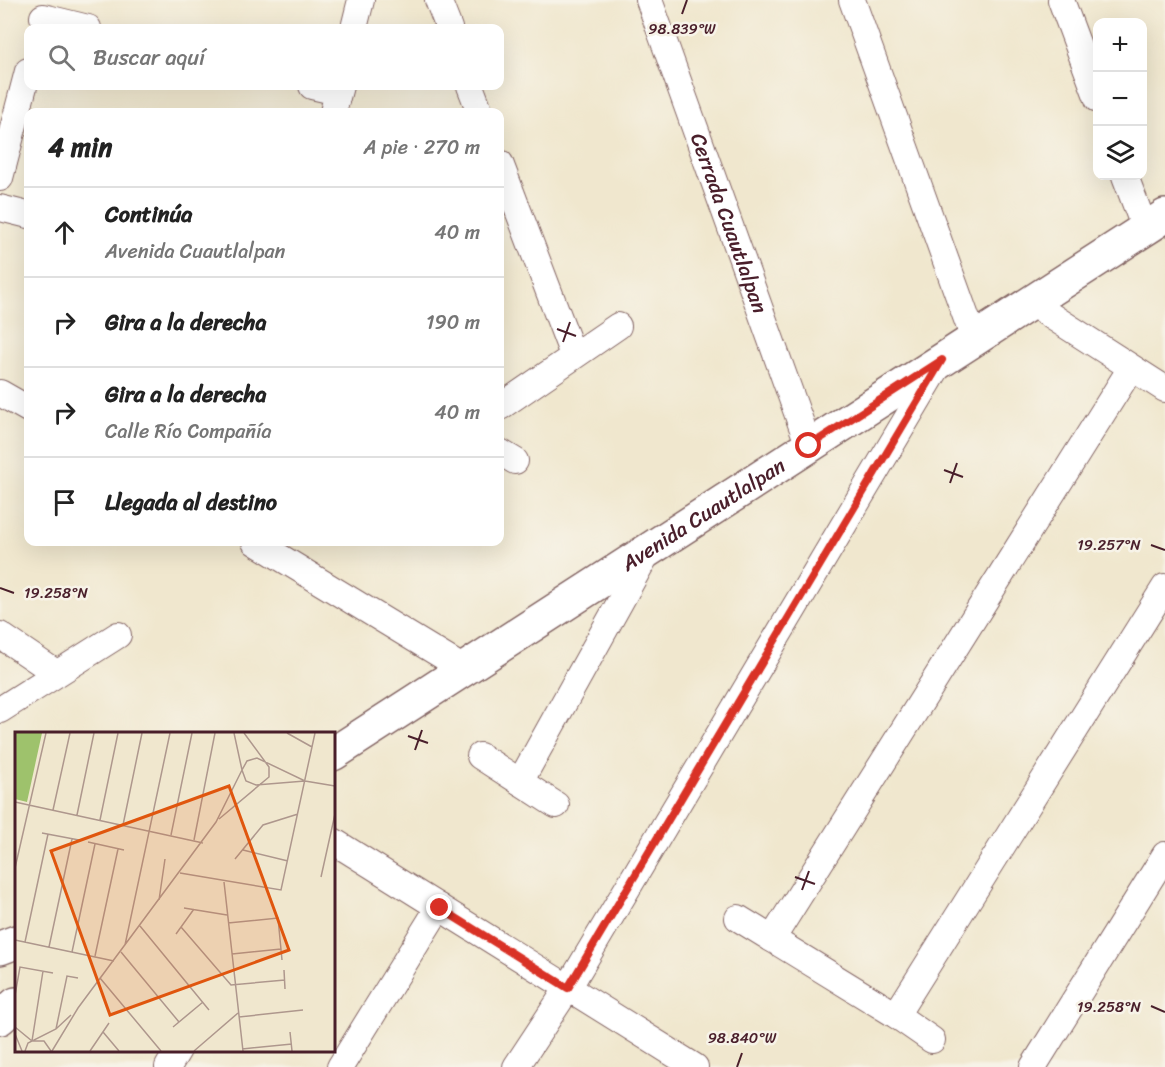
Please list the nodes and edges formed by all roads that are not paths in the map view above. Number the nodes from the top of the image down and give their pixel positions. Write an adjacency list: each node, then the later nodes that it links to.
1 (361, 0): 8 (street)
2 (438, 0): 9 (street)
3 (649, 0): 32 (street, Cerrada Cuautlalpan)
4 (852, 0): 24 (street)
5 (1061, 0): 11 (street)
6 (43, 15): 7 (street)
7 (74, 24)
8 (355, 24)
9 (447, 24)
10 (24, 86): 17 (street)
11 (1093, 86)
12 (321, 90): 14 (street)
13 (472, 90): 15 (street)
14 (337, 97)
15 (478, 108)
16 (504, 174): 25 (street)
17 (0, 178)
18 (1128, 180): 21 (street)
19 (0, 208): 20 (street)
20 (24, 214)
21 (1155, 223): 22 (street, Avenida Cuautlalpan)
22 (1031, 303): 24 (street, Avenida Cuautlalpan); 27 (street)
23 (618, 326): 25 (street)
24 (974, 339): 26 (street, Avenida Cuautlalpan)
25 (573, 355): 30 (street)
26 (942, 360): 32 (street, Avenida Cuautlalpan); 52 (street)
27 (1131, 368): 28 (street); 49 (street)
28 (1165, 389)
29 (0, 393): 31 (street)
30 (504, 404)
31 (24, 407)
32 (809, 446): 34 (street, Avenida Cuautlalpan)
33 (262, 546): 38 (street)
34 (649, 549): 38 (street, Avenida Cuautlalpan); 43 (street)
35 (1165, 588): 54 (street)
36 (0, 635): 39 (street)
37 (118, 635): 39 (street)
38 (464, 669): 41 (street, Avenida Cuautlalpan)
39 (57, 673): 40 (street)
40 (0, 710)
41 (334, 753)
42 (480, 756): 43 (street)
43 (520, 782): 44 (street)
44 (556, 805)
45 (334, 843): 47 (street)
46 (1165, 855): 62 (street)
47 (439, 907): 52 (street); 59 (street)
48 (738, 918): 49 (street)
49 (772, 939): 54 (street)
50 (15, 942): 51 (street)
51 (0, 948)
52 (568, 988): 60 (street); 61 (street)
53 (15, 1005): 55 (street)
54 (896, 1015): 56 (street)
55 (0, 1018)
56 (932, 1040)
57 (177, 1052): 58 (street)
58 (168, 1067)
59 (340, 1067)
60 (516, 1067)
61 (694, 1067)
62 (1033, 1067)

